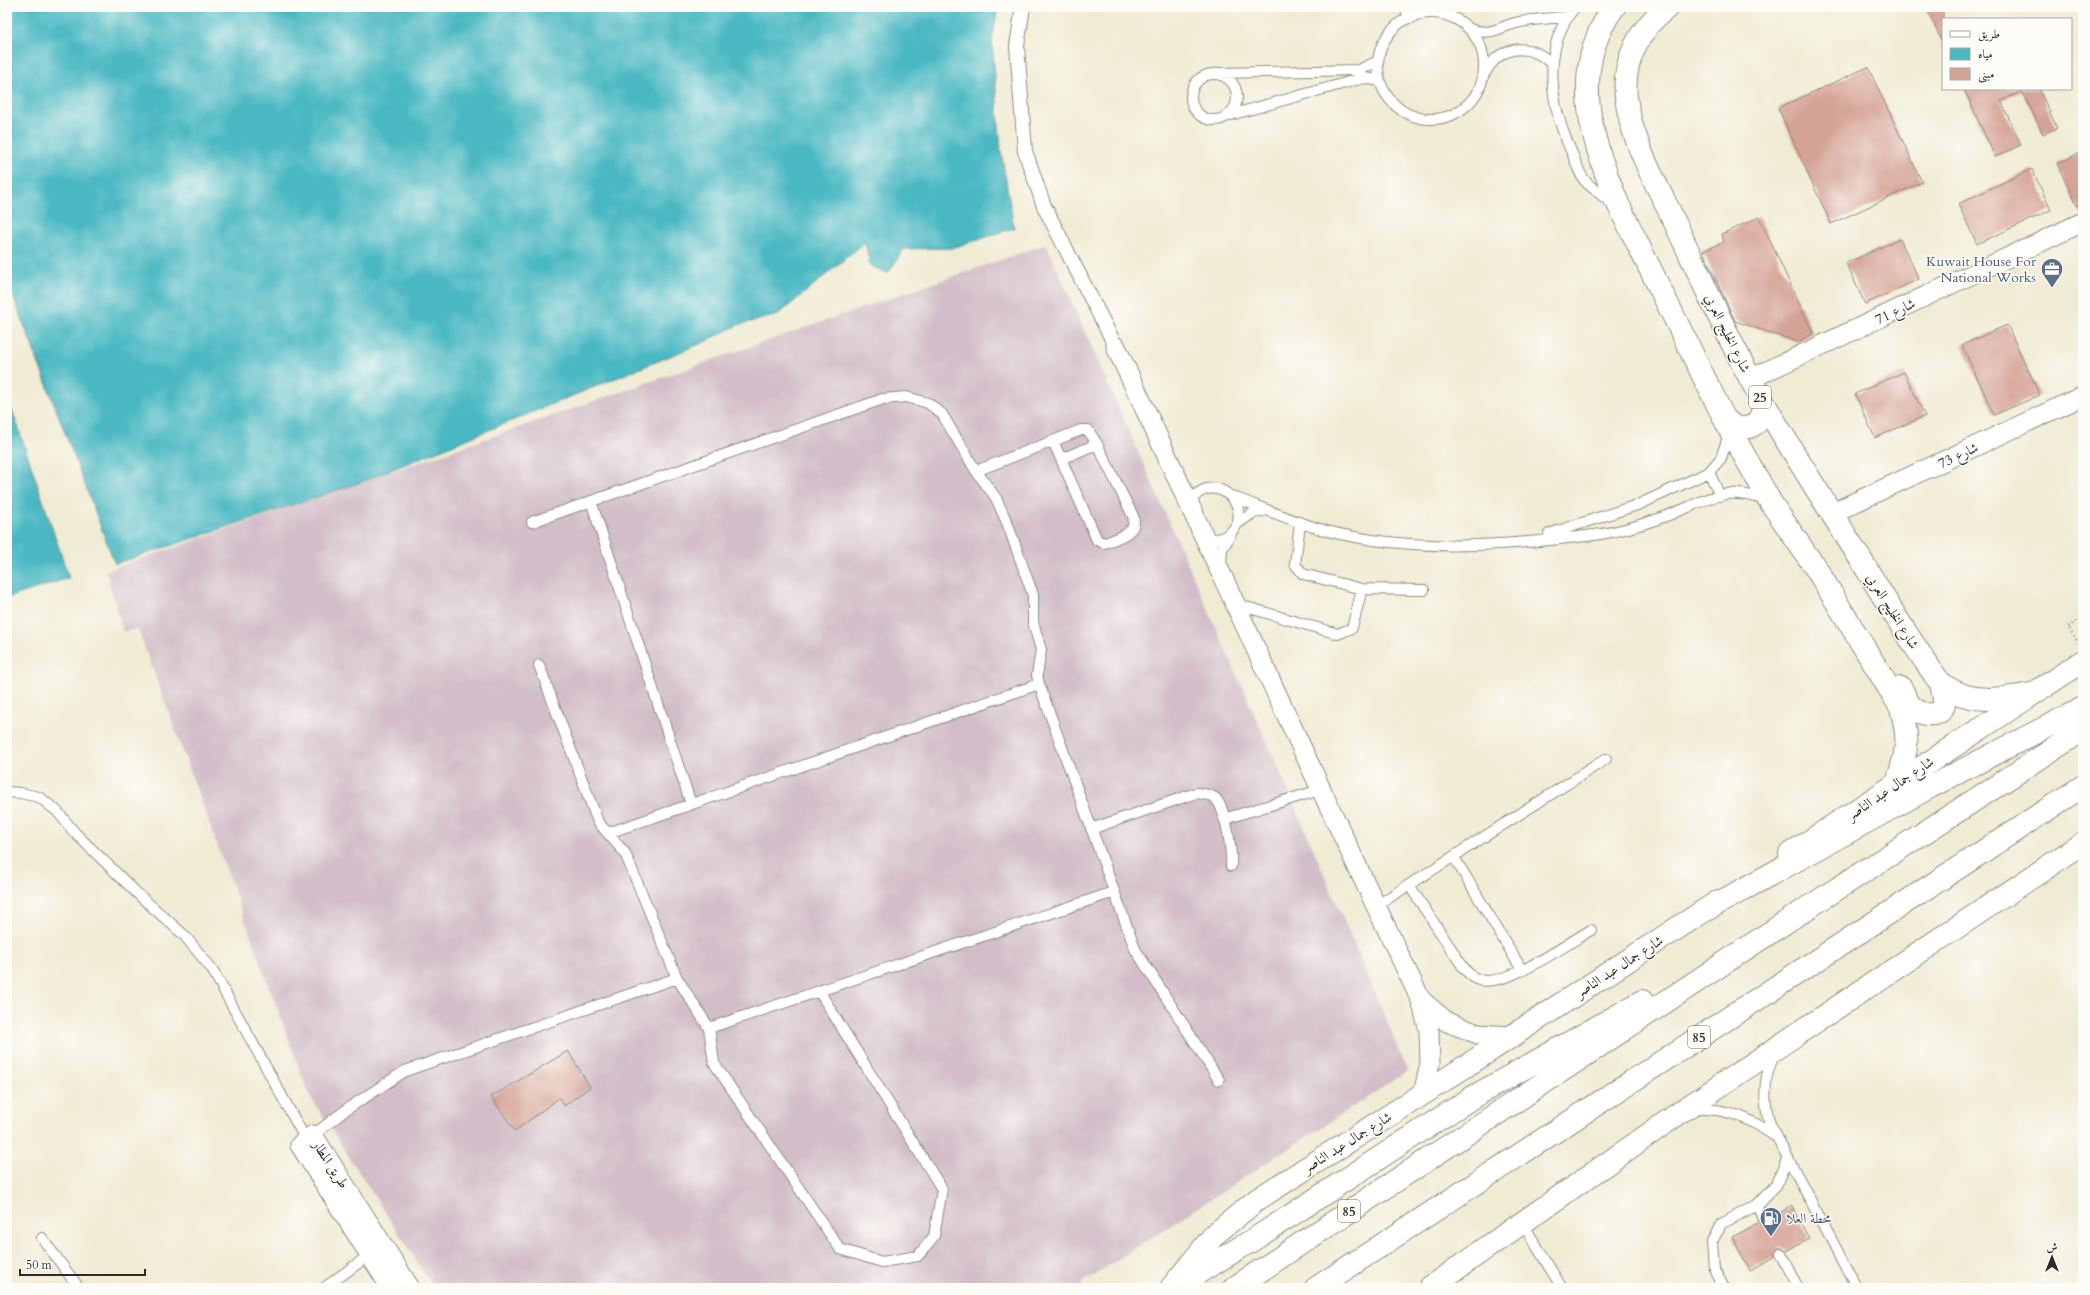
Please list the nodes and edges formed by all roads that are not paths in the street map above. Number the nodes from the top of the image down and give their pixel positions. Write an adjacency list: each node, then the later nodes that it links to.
1 (1022, 7): 16 (street)
2 (1575, 7): 6 (lane)
3 (1614, 7): 14 (main road)
4 (1668, 7): 17 (main road, شارع الخليج العربي / 25)
5 (1409, 12): 7 (lane); 8 (lane)
6 (1566, 17): 7 (lane); 9 (lane)
7 (1470, 29): 11 (lane)
8 (1378, 62): 10 (lane); 12 (lane)
9 (1553, 65): 11 (lane); 14 (lane)
10 (1218, 73): 13 (lane); 13 (lane)
11 (1484, 75): 12 (lane)
12 (1380, 81): 13 (lane)
13 (1227, 116)
14 (1622, 212): 20 (main road)
15 (2083, 222): 17 (street, شارع 71)
16 (1116, 346): 29 (street)
17 (1750, 379): 19 (main road, شارع الخليج العربي / 25)
18 (2083, 396): 32 (street, شارع 73)
19 (1762, 399): 20 (main road); 32 (main road, شارع الخليج العربي / 25)
20 (1727, 424): 25 (lane); 30 (main road)
21 (1054, 441): 22 (lane); 23 (lane); 24 (lane)
22 (1097, 444): 23 (lane); 23 (lane)
23 (1061, 459)
24 (976, 471): 28 (lane); 46 (lane)
25 (1709, 472): 27 (lane); 37 (lane)
26 (1231, 496): 29 (lane); 31 (lane); 35 (lane)
27 (1720, 496): 30 (lane); 37 (lane)
28 (591, 501): 33 (lane); 55 (lane)
29 (1189, 503): 36 (street)
30 (1771, 503): 38 (main road)
31 (1268, 510): 34 (lane); 35 (lane)
32 (1832, 513): 45 (main road, شارع الخليج العربي / 25)
33 (532, 522)
34 (1300, 523): 37 (lane); 40 (lane)
35 (1234, 528): 36 (lane); 39 (lane)
36 (1206, 539): 39 (street)
37 (1529, 541)
38 (1818, 570): 45 (main road); 51 (main road)
39 (1222, 571): 42 (street)
40 (1362, 589): 41 (lane); 42 (lane)
41 (1424, 590)
42 (1236, 604): 53 (street)
43 (2083, 661): 47 (main road, شارع جمال عبد الناصر)
44 (539, 665): 58 (lane)
45 (1940, 683): 47 (main road, شارع الخليج العربي / 25)
46 (1039, 684): 55 (lane); 57 (lane)
47 (2032, 694): 51 (main road, شارع جمال عبد الناصر)
48 (2083, 708): 65 (main road)
49 (2083, 730): 66 (main road, 85)
50 (1606, 759): 60 (lane)
51 (1897, 783): 65 (main road, شارع جمال عبد الناصر)
52 (2083, 786): 93 (main road, 85)
53 (1320, 790): 56 (lane); 64 (street)
54 (7, 792): 79 (lane)
55 (691, 804): 58 (lane)
56 (1224, 819): 57 (lane); 61 (lane)
57 (1092, 829): 63 (lane)
58 (608, 833): 69 (lane)
59 (2083, 843): 74 (main road)
60 (1454, 857): 62 (lane); 68 (lane)
61 (1231, 866)
62 (1409, 885): 64 (lane); 68 (lane)
63 (1114, 892): 70 (lane); 75 (lane)
64 (1376, 906): 71 (street)
65 (1704, 911): 73 (main road, شارع جمال عبد الناصر)
66 (1789, 920): 91 (main road); 92 (main road, 85)
67 (1591, 930): 68 (lane)
68 (1522, 970)
69 (677, 978): 72 (lane); 79 (lane)
70 (819, 991): 72 (lane); 72 (lane)
71 (1421, 1000): 73 (street); 76 (street)
72 (709, 1028)
73 (1511, 1036): 76 (main road, شارع جمال عبد الناصر)
74 (1779, 1046): 77 (main road); 78 (lane)
75 (1219, 1080)
76 (1423, 1094): 91 (main road, شارع جمال عبد الناصر)
77 (1685, 1109): 78 (lane); 83 (main road)
78 (1775, 1136): 80 (lane)
79 (310, 1138): 85 (street, طريق المطار); 90 (street, طريق المطار)
80 (1787, 1159): 81 (lane); 98 (lane)
81 (1757, 1205): 82 (lane); 96 (lane)
82 (1764, 1220)
83 (1522, 1222): 94 (main road); 95 (lane)
84 (42, 1238): 87 (lane)
85 (371, 1254): 88 (lane); 89 (street, طريق المطار)
86 (1781, 1254): 97 (lane)
87 (80, 1288)
88 (324, 1288)
89 (391, 1288)
90 (410, 1288)
91 (1172, 1288)
92 (1234, 1288)
93 (1316, 1288)
94 (1429, 1288)
95 (1562, 1288)
96 (1724, 1288)
97 (1798, 1288)
98 (1857, 1288)

